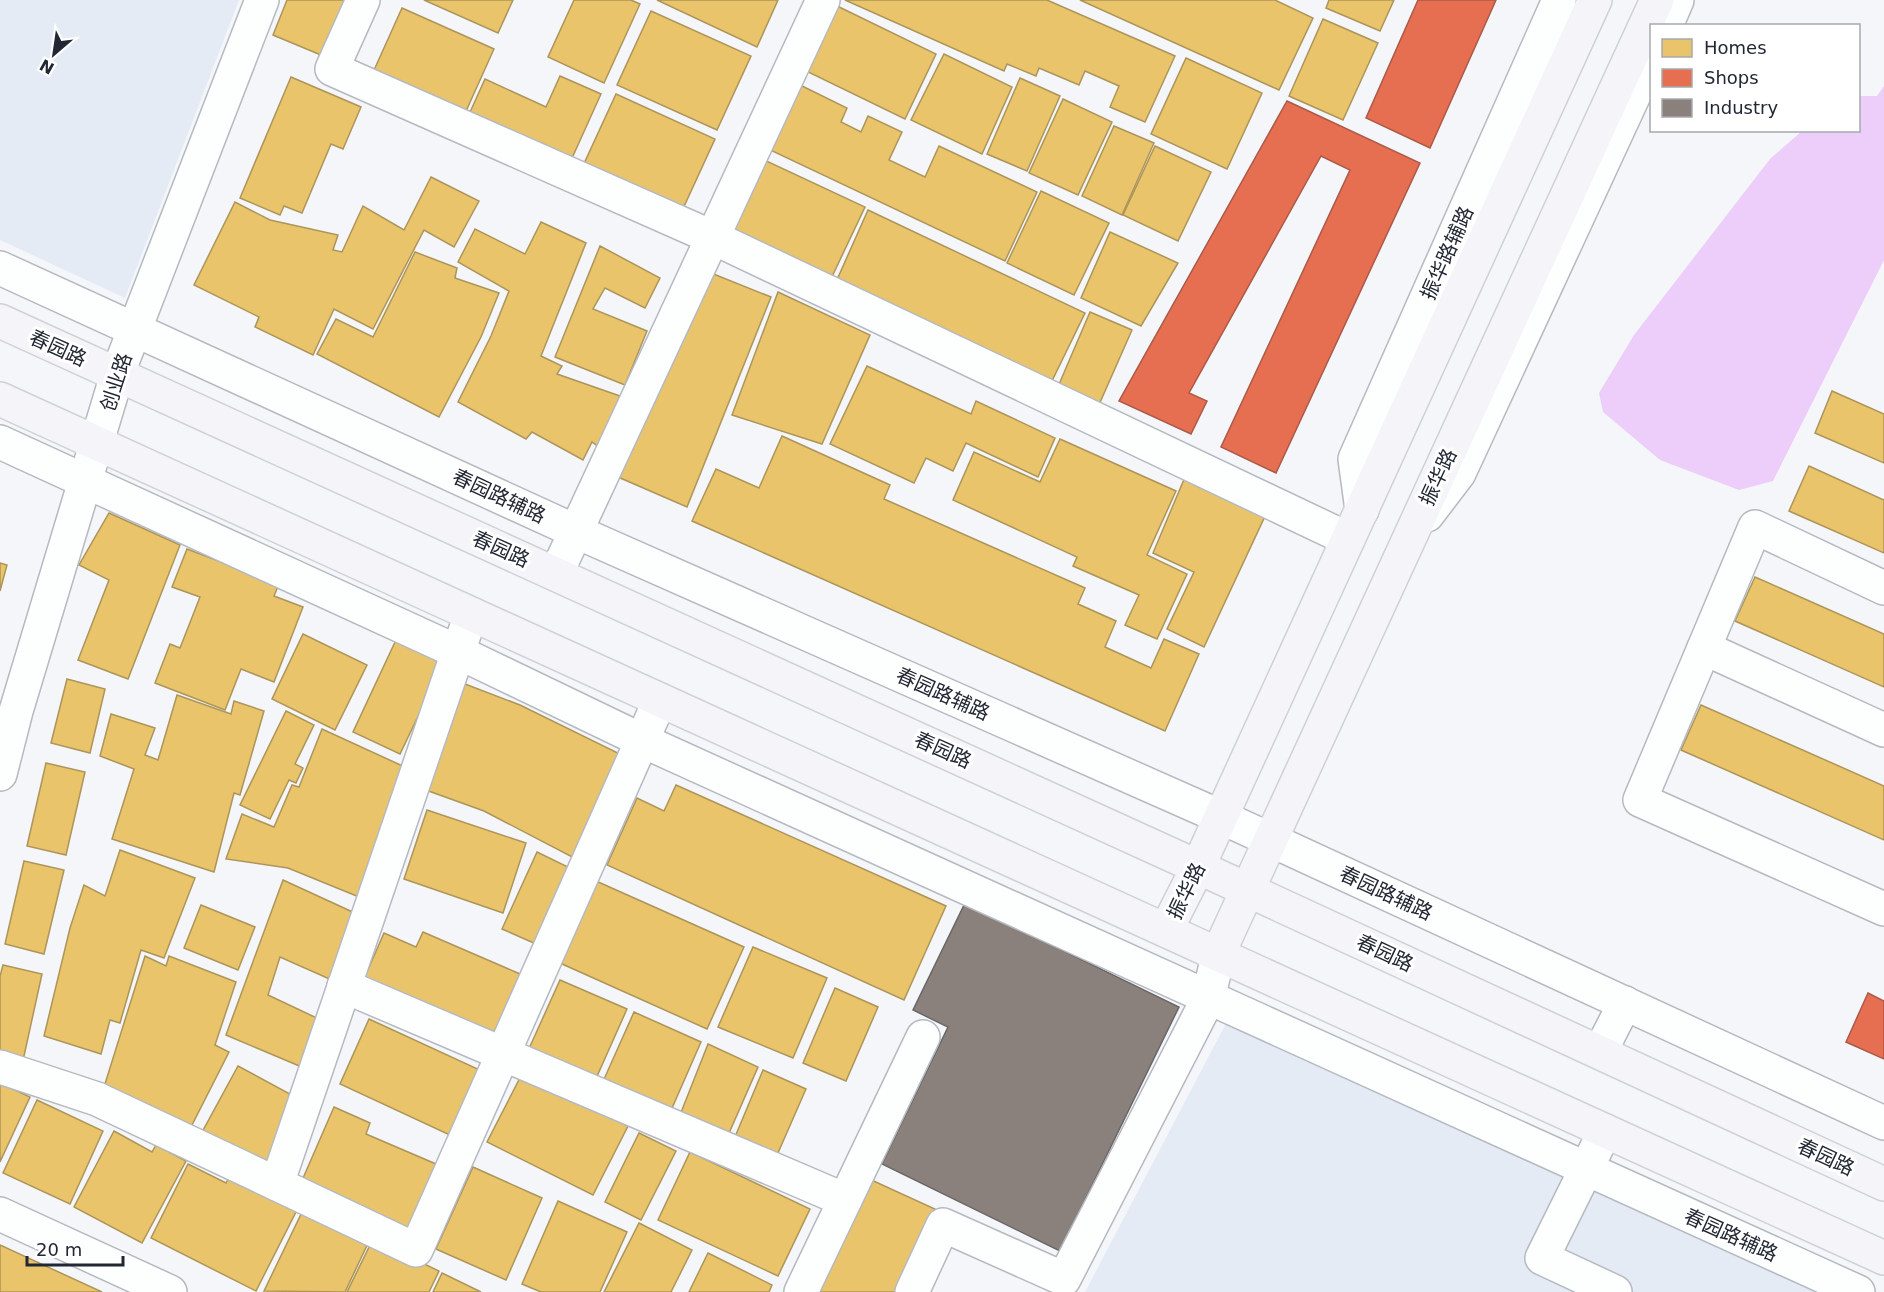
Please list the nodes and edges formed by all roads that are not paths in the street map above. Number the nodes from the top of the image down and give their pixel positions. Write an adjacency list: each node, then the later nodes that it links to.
1 (262, 0): 13 (street, 创业路)
2 (363, 0): 10 (street)
3 (823, 0): 10 (street)
4 (1559, 0): 19 (street, 振华路辅路)
5 (1595, 0): 19 (main road, 振华路)
6 (1657, 0): 21 (main road, 振华路)
7 (1677, 0): 8 (street)
8 (1667, 24)
9 (1650, 60): 21 (street)
10 (714, 238): 20 (street); 22 (street)
11 (0, 268): 13 (street, 春园路辅路)
12 (0, 321): 14 (main road, 春园路)
13 (134, 329): 14 (street, 创业路); 20 (street, 春园路辅路)
14 (117, 375): 17 (street, 创业路); 23 (main road, 春园路)
15 (0, 399): 17 (main road)
16 (0, 442): 18 (street, 春园路辅路)
17 (97, 443): 18 (street, 创业路); 25 (main road)
18 (85, 482): 27 (street, 春园路辅路); 31 (street, 创业路)
19 (1362, 510): 22 (main road, 振华路)
20 (577, 532): 23 (street); 32 (street, 春园路辅路)
21 (1413, 533): 33 (main road, 振华路)
22 (1348, 539): 32 (main road, 振华路)
23 (556, 574): 35 (main road, 春园路)
24 (1884, 588): 26 (street)
25 (471, 614): 27 (street); 28 (main road)
26 (1704, 648): 29 (street); 38 (street)
27 (458, 652): 30 (street, 春园路辅路); 41 (street)
28 (660, 700): 30 (street); 34 (main road)
29 (1884, 730)
30 (641, 740): 37 (street, 春园路辅路); 46 (street)
31 (0, 774)
32 (1221, 817): 33 (street, 春园路辅路); 35 (main road, 振华路)
33 (1272, 840): 36 (main road, 振华路); 43 (street, 春园路辅路)
34 (990, 850): 37 (street); 39 (main road)
35 (1198, 867): 36 (main road, 春园路); 39 (main road, 振华路)
36 (1249, 890): 40 (main road, 振华路); 45 (main road, 春园路)
37 (987, 897): 42 (street, 春园路辅路)
38 (1881, 899)
39 (1166, 930): 40 (main road)
40 (1219, 952): 42 (street); 49 (main road)
41 (344, 986): 46 (street); 51 (street)
42 (1208, 999): 50 (street, 春园路辅路); 58 (street)
43 (1625, 1003): 45 (street); 48 (street, 春园路辅路)
44 (923, 1037): 53 (street)
45 (1600, 1052): 52 (main road, 春园路)
46 (502, 1054): 51 (street); 53 (street)
47 (0, 1067): 51 (street)
48 (1884, 1123)
49 (1605, 1131): 50 (street); 55 (main road)
50 (1586, 1169): 59 (street); 60 (street, 春园路辅路)
51 (277, 1184)
52 (1884, 1184)
53 (845, 1200): 57 (street)
54 (0, 1214): 56 (street)
55 (1884, 1258)
56 (170, 1292)
57 (801, 1292)
58 (912, 1292)
59 (1615, 1292)
60 (1858, 1292)

